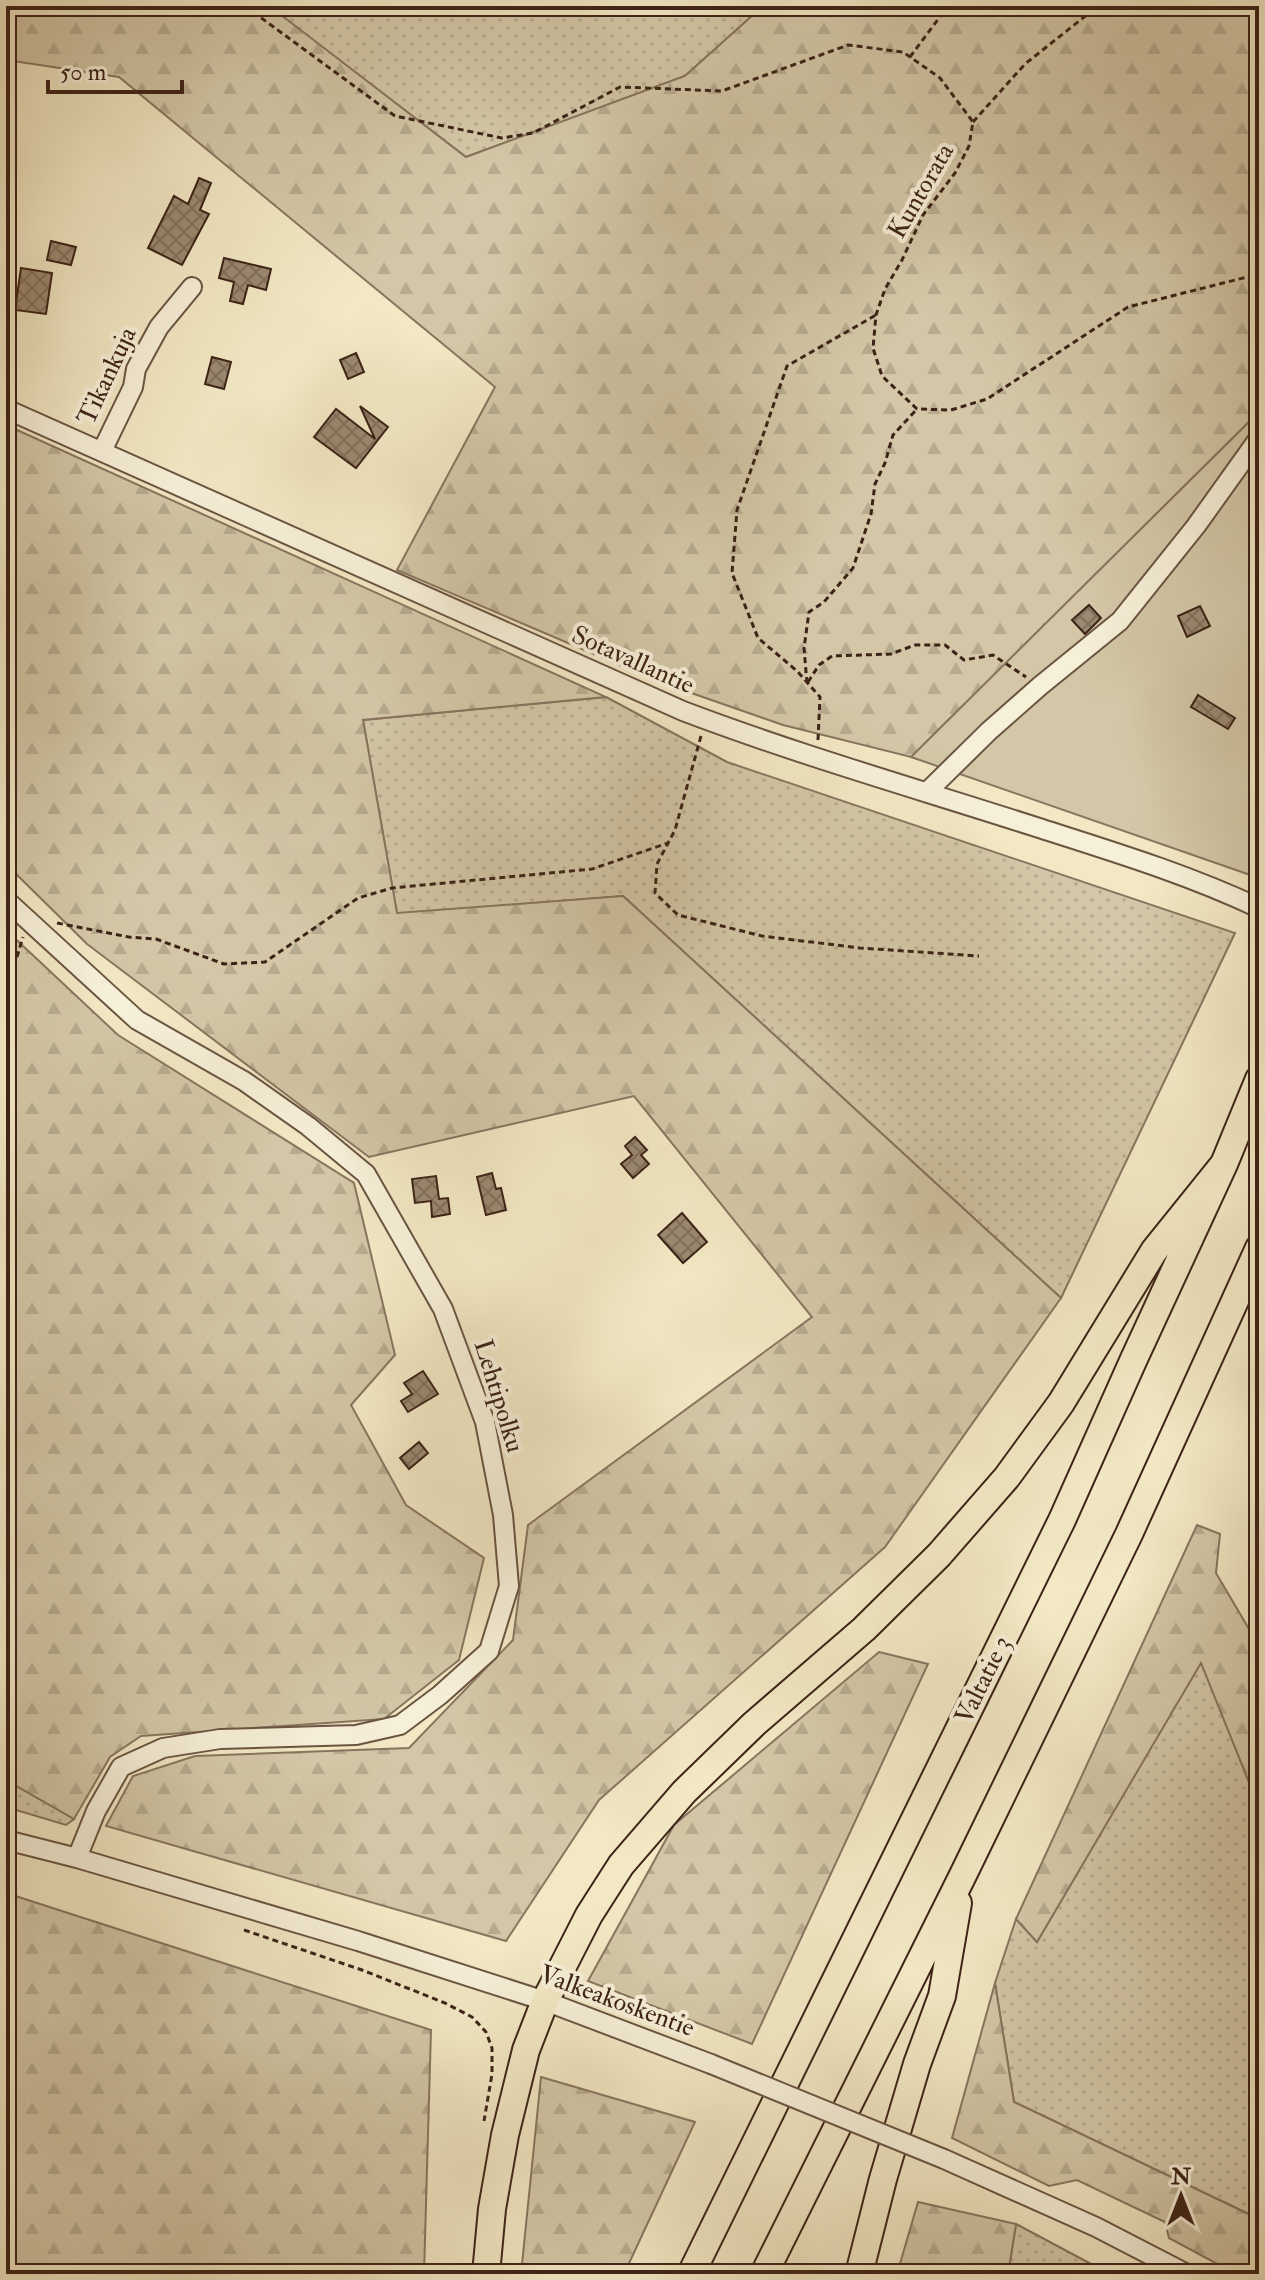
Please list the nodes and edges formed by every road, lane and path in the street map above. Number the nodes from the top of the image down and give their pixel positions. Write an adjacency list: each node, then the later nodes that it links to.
1 (245, 6): 4 (path, Kuntorata)
2 (948, 6): 4 (path)
3 (1098, 6): 5 (path)
4 (910, 57): 5 (path, Kuntorata)
5 (973, 122): 8 (path, Kuntorata)
6 (1259, 274): 10 (path)
7 (192, 287): 12 (street, Tikankuja)
8 (876, 315): 10 (path, Kuntorata); 13 (path)
9 (6, 409): 12 (street, Sotavallantie)
10 (917, 409): 13 (path)
11 (1259, 438): 14 (street)
12 (102, 451): 15 (street, Sotavallantie)
13 (807, 683): 14 (path); 16 (path)
14 (1040, 686): 17 (street)
15 (706, 720): 16 (street, Sotavallantie); 18 (path)
16 (817, 758): 17 (street, Sotavallantie)
17 (927, 792): 20 (street, Sotavallantie)
18 (668, 843): 21 (path); 22 (path)
19 (6, 900): 21 (street, Lehtipolku)
20 (1259, 908)
21 (29, 923): 23 (path); 28 (street, Lehtipolku)
22 (979, 956)
23 (6, 985)
24 (1259, 1079): 25 (highway, Valtatie 3)
25 (1224, 1164): 31 (highway); 34 (highway, Valtatie 3)
26 (1259, 1248): 29 (highway)
27 (6, 1840): 28 (street, Valkeakoskentie)
28 (77, 1858): 31 (street, Valkeakoskentie)
29 (962, 1877): 35 (highway); 36 (highway)
30 (244, 1930): 32 (path)
31 (545, 2001): 33 (highway); 37 (street, Valkeakoskentie, bridge)
32 (484, 2126)
33 (486, 2274)
34 (691, 2274)
35 (764, 2274)
36 (860, 2274)
37 (1187, 2274)

